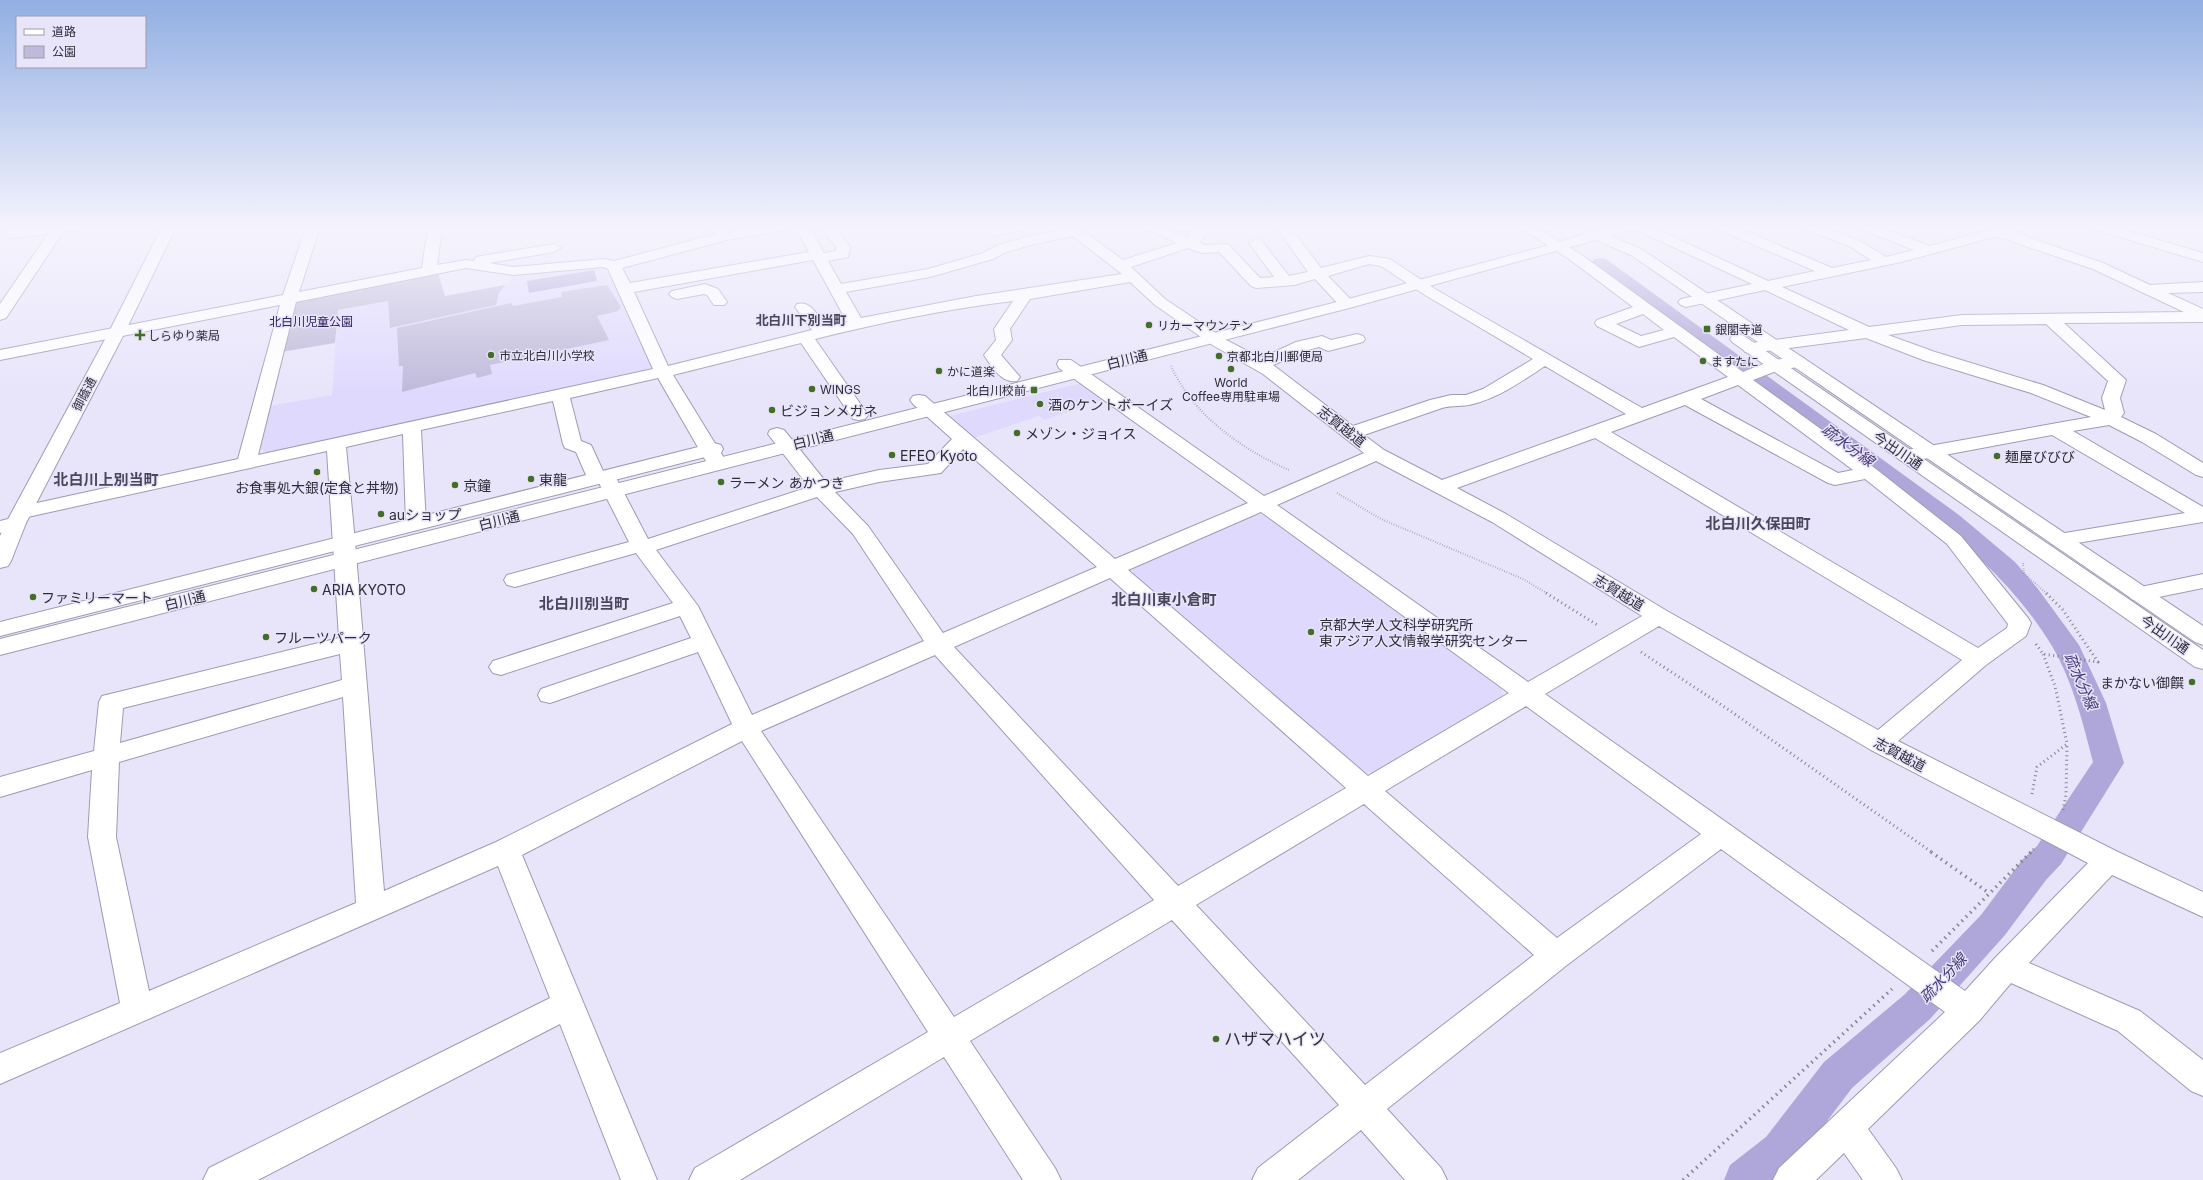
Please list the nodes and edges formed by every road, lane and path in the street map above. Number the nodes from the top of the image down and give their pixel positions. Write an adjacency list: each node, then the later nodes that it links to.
1 (24, 282): 37 (street)
2 (141, 282): 42 (street, 御蔭通)
3 (295, 282): 31 (street)
4 (371, 282): 31 (street)
5 (627, 282): 29 (street)
6 (709, 282): 29 (street)
7 (833, 282): 26 (street)
8 (877, 282): 26 (street)
9 (1080, 282): 28 (street)
10 (1139, 282): 44 (street, 志賀越道)
11 (1255, 282): 12 (street)
12 (1270, 282)
13 (1326, 282): 32 (street)
14 (1390, 282): 32 (street, 白川通)
15 (1415, 282): 23 (street)
16 (1430, 282): 23 (street, 白川通)
17 (1608, 282): 36 (street)
18 (1657, 282): 34 (street, 今出川通)
19 (1680, 282): 30 (street, 今出川通)
20 (1757, 282): 24 (street)
21 (1783, 282): 24 (street)
22 (2132, 282): 27 (street)
23 (1419, 285): 32 (street, 白川通); 51 (street)
24 (1765, 286): 30 (street); 43 (street)
25 (2203, 287): 27 (street)
26 (837, 289): 40 (street)
27 (2149, 290): 38 (street)
28 (1025, 295): 40 (street); 58 (street)
29 (639, 298): 33 (street); 56 (street)
30 (1704, 298): 34 (street); 47 (street, 今出川通)
31 (289, 299): 42 (street); 76 (street)
32 (1342, 299): 44 (street, 白川通)
33 (719, 302)
34 (1686, 302): 48 (street, 今出川通)
35 (803, 307): 45 (street)
36 (1644, 308): 41 (street); 41 (street)
37 (0, 314)
38 (2203, 316): 39 (street)
39 (2050, 319): 43 (street); 64 (street)
40 (856, 324): 45 (street)
41 (1676, 331): 57 (street)
42 (116, 332): 50 (street); 85 (street, 御蔭通)
43 (1866, 332): 47 (street); 64 (street)
44 (1205, 334): 49 (street, 白川通); 53 (street, 志賀越道); 55 (street, 白川通)
45 (813, 336): 56 (street); 62 (street)
46 (1357, 339): 53 (street)
47 (1773, 345): 48 (street); 52 (street, 今出川通)
48 (1751, 348): 54 (street, 今出川通)
49 (1161, 350): 55 (street, 白川通); 79 (path)
50 (0, 355)
51 (1545, 359): 63 (street); 68 (street)
52 (1798, 362): 54 (street); 72 (street, 今出川通)
53 (1260, 365): 68 (street, 志賀越道)
54 (1775, 366): 57 (street); 74 (street, 今出川通)
55 (1071, 368): 58 (street, 白川通); 61 (street, 白川通); 83 (street)
56 (663, 372): 59 (street); 75 (street)
57 (1747, 376): 60 (street); 78 (street)
58 (1011, 377): 61 (street, 白川通)
59 (560, 395): 65 (street); 80 (street)
60 (1686, 398): 63 (street); 78 (street)
61 (924, 405): 62 (street, 白川通); 69 (street); 70 (street, 白川通)
62 (859, 415): 70 (street, 白川通)
63 (1640, 415): 67 (street)
64 (2111, 419): 66 (street); 77 (street)
65 (412, 427): 71 (street); 86 (street)
66 (2055, 429): 72 (street); 84 (street)
67 (1597, 431): 81 (street); 106 (street)
68 (1350, 433): 73 (street, 志賀越道)
69 (963, 438): 82 (street); 91 (street)
70 (781, 440): 75 (street, 白川通); 82 (street)
71 (336, 444): 76 (street); 89 (street)
72 (1930, 452): 74 (street); 87 (street, 今出川通)
73 (1378, 454): 79 (street); 81 (street, 志賀越道)
74 (1907, 456): 108 (street, 今出川通)
75 (713, 457): 80 (street, 白川通)
76 (247, 462): 85 (street)
77 (2203, 471)
78 (1869, 473): 106 (street)
79 (1317, 480): 83 (street); 99 (path)
80 (605, 482): 86 (street, 白川通); 88 (street); 89 (street, 白川通)
81 (1442, 487): 96 (street, 志賀越道)
82 (821, 489): 88 (street); 102 (street)
83 (1263, 504): 91 (street); 111 (street)
84 (2203, 516): 87 (street)
85 (13, 520): 90 (street, 御蔭通)
86 (416, 524): 89 (street, 白川通)
87 (2059, 540): 94 (street, 今出川通)
88 (642, 546): 92 (street); 95 (street)
89 (345, 550): 97 (street, 白川通); 101 (street); 103 (street, 白川通)
90 (0, 561)
91 (1112, 569): 102 (street); 118 (street)
92 (515, 580)
93 (2203, 581): 94 (street)
94 (2139, 594): 98 (street, 今出川通)
95 (687, 606): 100 (street); 109 (street)
96 (1659, 616): 99 (street); 114 (street, 志賀越道)
97 (0, 629)
98 (2203, 637)
99 (1621, 639): 111 (street); 125 (path)
100 (704, 642): 112 (street); 113 (street)
101 (352, 643): 110 (street); 116 (street)
102 (938, 644): 113 (street); 126 (street)
103 (0, 647)
104 (2043, 654): 115 (path)
105 (2056, 655): 107 (path)
106 (1978, 658): 114 (street)
107 (2083, 660)
108 (2203, 661)
109 (501, 667)
110 (354, 685): 116 (street); 128 (street)
111 (1527, 694): 118 (street); 121 (street)
112 (550, 695)
113 (746, 728): 123 (street); 135 (street)
114 (1880, 743): 124 (street, 志賀越道)
115 (2067, 744): 119 (path); 120 (path)
116 (106, 757): 117 (street); 133 (street)
117 (0, 788)
118 (1366, 790): 126 (street); 129 (street)
119 (2066, 795)
120 (2031, 802)
121 (1721, 834): 129 (street); 131 (street)
122 (2036, 846): 125 (path)
123 (506, 850): 128 (street); 132 (street)
124 (2108, 860): 127 (street, 志賀越道); 130 (street)
125 (1989, 893): 131 (path)
126 (1174, 903): 135 (street); 138 (street)
127 (2203, 905)
128 (371, 910): 133 (street)
129 (1556, 956): 138 (street)
130 (2006, 967): 134 (street); 137 (street)
131 (1912, 970): 134 (street); 146 (path)
132 (568, 1005): 140 (street); 141 (street)
133 (137, 1010): 136 (street)
134 (1968, 1011): 139 (street)
135 (948, 1037): 142 (street); 143 (street)
136 (0, 1069)
137 (2203, 1080)
138 (1364, 1109): 144 (street); 145 (street)
139 (1846, 1127): 147 (street); 148 (street)
140 (221, 1180)
141 (639, 1180)
142 (707, 1180)
143 (1043, 1180)
144 (1270, 1180)
145 (1429, 1180)
146 (1683, 1180)
147 (1791, 1180)
148 (1884, 1180)

